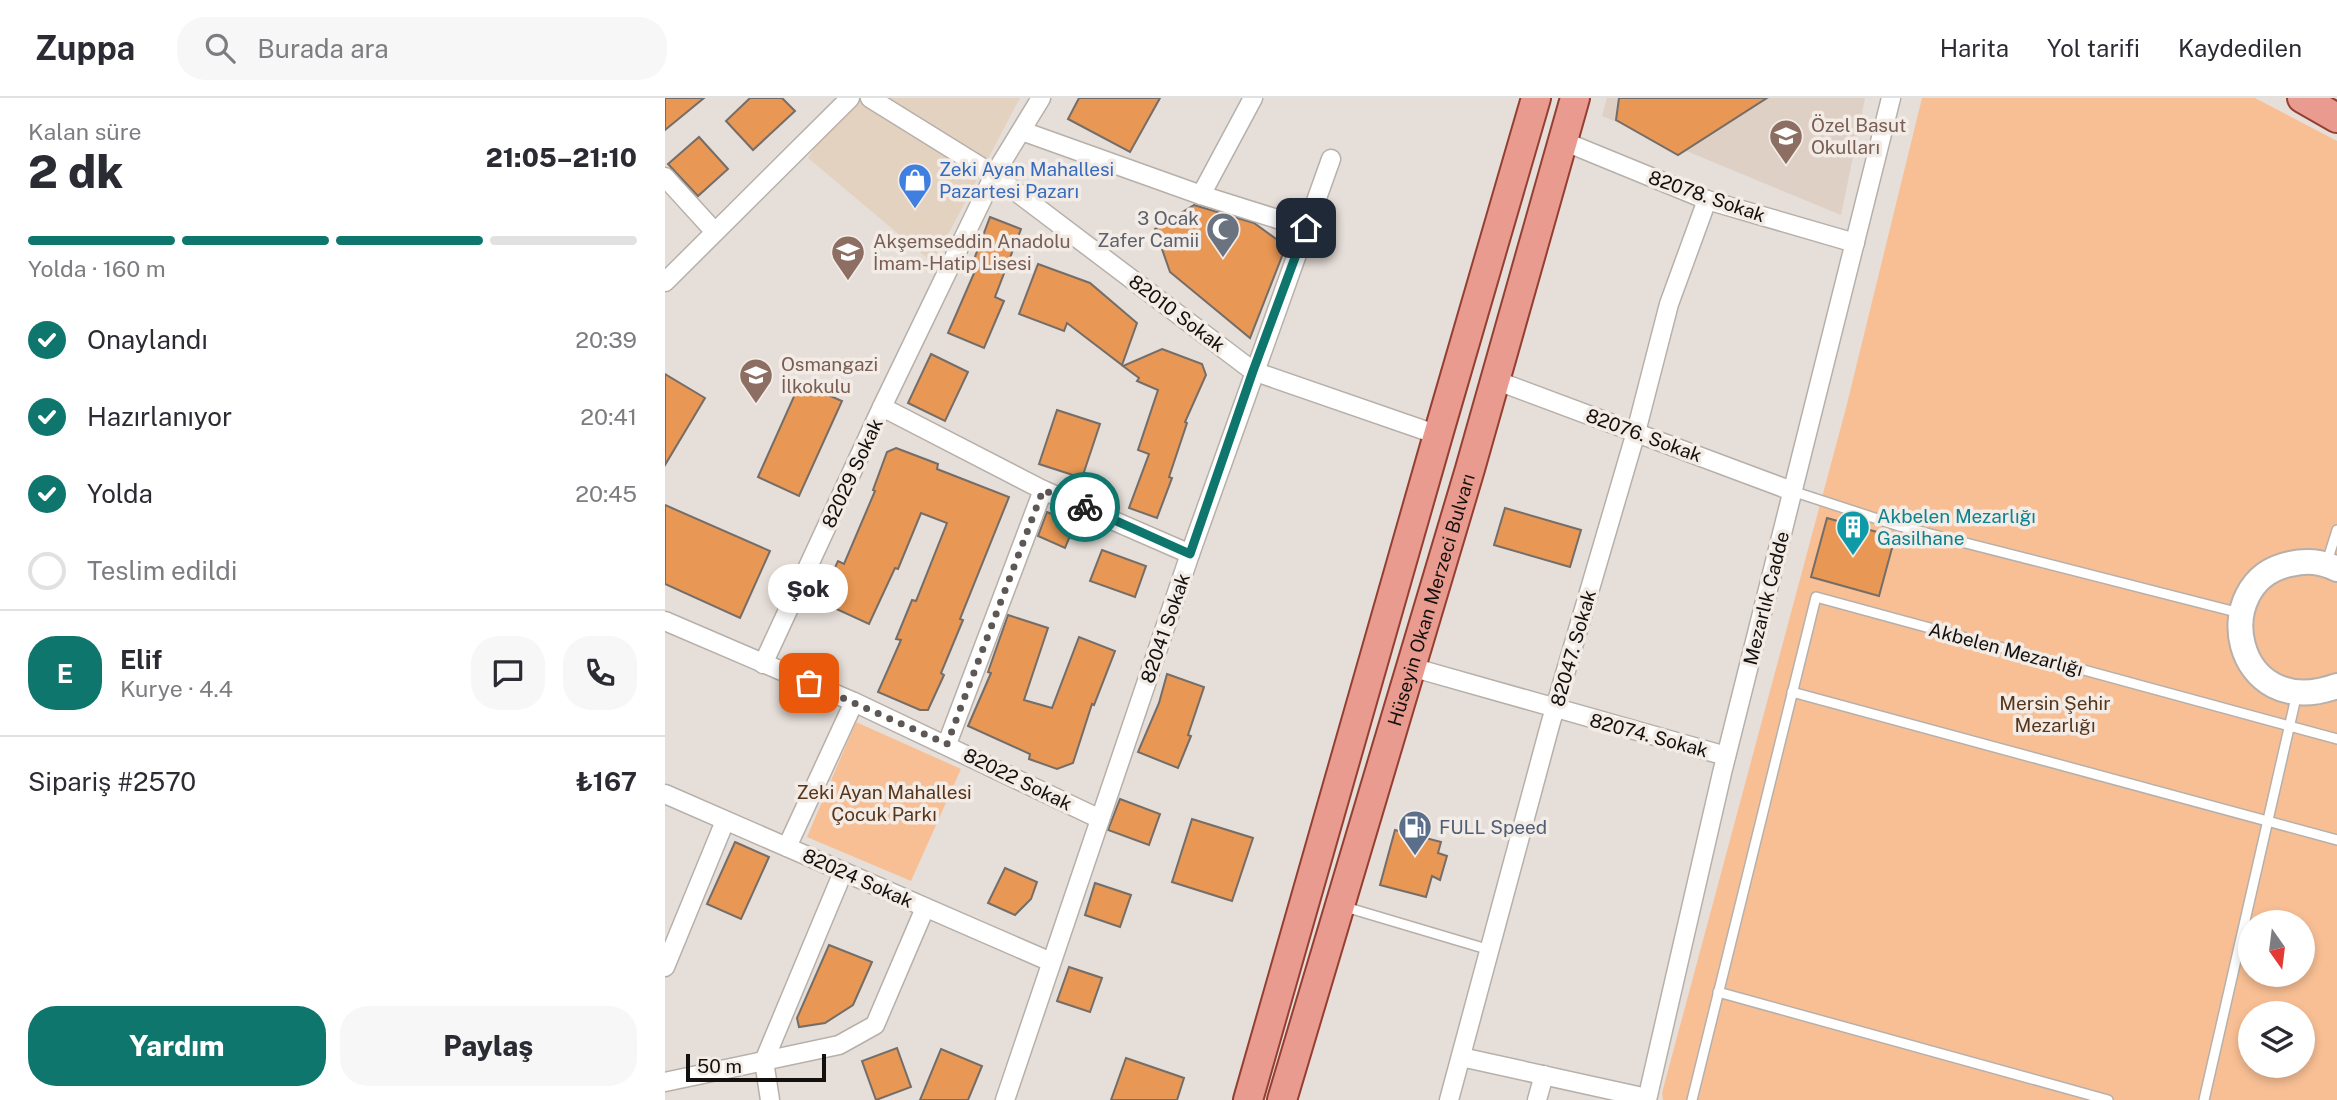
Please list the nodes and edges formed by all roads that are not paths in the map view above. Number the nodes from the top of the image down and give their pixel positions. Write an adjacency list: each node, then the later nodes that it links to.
1 (850, 98): 18 (street)
2 (870, 98): 13 (street, 82010 Sokak)
3 (1041, 98): 10 (street, 82029 Sokak)
4 (1253, 98): 15 (street)
5 (1537, 98): 25 (main road, Hüseyin Okan Merzeci Bulvarı)
6 (1575, 98): 11 (main road, Hüseyin Okan Merzeci Bulvarı)
7 (1891, 98): 19 (street, Mezarlık Cadde)
8 (2302, 98): 9 (main road)
9 (2337, 118)
10 (1022, 131): 13 (street, 82029 Sokak); 15 (street)
11 (1563, 141): 16 (street, 82078. Sokak); 22 (main road, Hüseyin Okan Merzeci Bulvarı)
12 (1331, 159): 17 (street, 82041 Sokak)
13 (994, 175): 21 (street, 82010 Sokak); 23 (street, 82029 Sokak)
14 (665, 177): 18 (street)
15 (1201, 195): 17 (street)
16 (1707, 200): 19 (street, 82078. Sokak); 24 (street, 82047. Sokak)
17 (1306, 228): 21 (street, 82041 Sokak)
18 (715, 232): 20 (street)
19 (1855, 243): 27 (street, Mezarlık Cadde)
20 (665, 282)
21 (1253, 371): 25 (street, 82010 Sokak); 29 (street, 82041 Sokak)
22 (1495, 380): 24 (street, 82076. Sokak); 34 (main road, Hüseyin Okan Merzeci Bulvarı)
23 (882, 407): 26 (street); 33 (street, 82029 Sokak)
24 (1636, 432): 27 (street, 82076. Sokak); 39 (street, 82047. Sokak)
25 (1437, 436): 65 (main road, Hüseyin Okan Merzeci Bulvarı)
26 (1043, 490): 29 (street); 42 (street)
27 (1792, 491): 31 (lane); 43 (street, Mezarlık Cadde)
28 (2337, 530): 30 (lane)
29 (1190, 554): 45 (street, 82041 Sokak)
30 (2332, 567): 31 (street)
31 (2241, 614): 37 (street)
32 (665, 621): 33 (street, 82022 Sokak)
33 (763, 664): 38 (street, 82022 Sokak)
34 (1411, 667): 39 (street, 82074. Sokak); 51 (main road, Hüseyin Okan Merzeci Bulvarı)
35 (2337, 686): 37 (street)
36 (1792, 692): 40 (lane, Akbelen Mezarlığı); 47 (lane); 57 (lane, Akbelen Mezarlığı)
37 (2297, 693): 40 (lane)
38 (854, 702): 42 (street, 82022 Sokak); 49 (street)
39 (1555, 709): 43 (street, 82074. Sokak); 54 (street, 82047. Sokak)
40 (2290, 726): 41 (lane, Akbelen Mezarlığı); 47 (lane)
41 (2337, 739)
42 (947, 744): 45 (street, 82022 Sokak)
43 (1726, 756): 62 (street, Mezarlık Cadde)
44 (665, 794): 46 (street, 82024 Sokak)
45 (1100, 819): 55 (street, 82041 Sokak)
46 (725, 821): 49 (street, 82024 Sokak); 53 (street)
47 (2268, 821): 48 (lane); 71 (lane)
48 (2337, 840)
49 (787, 847): 50 (street, 82024 Sokak)
50 (843, 872): 52 (street, 82024 Sokak); 59 (street)
51 (1341, 905): 54 (lane); 66 (main road, Hüseyin Okan Merzeci Bulvarı)
52 (925, 908): 55 (street, 82024 Sokak); 59 (street)
53 (669, 944): 56 (street)
54 (1490, 950): 58 (street, 82047. Sokak)
55 (1051, 962): 64 (street, 82041 Sokak)
56 (665, 967)
57 (1719, 992): 69 (lane, Akbelen Mezarlığı); 70 (lane)
58 (1461, 1057): 60 (street); 67 (street, 82047. Sokak)
59 (764, 1061): 61 (street); 63 (street)
60 (1544, 1075): 62 (street); 68 (street)
61 (665, 1082)
62 (1647, 1099)
63 (770, 1100)
64 (1005, 1100)
65 (1248, 1100)
66 (1282, 1100)
67 (1449, 1100)
68 (1537, 1100)
69 (1692, 1100)
70 (2108, 1100)
71 (2204, 1100)

